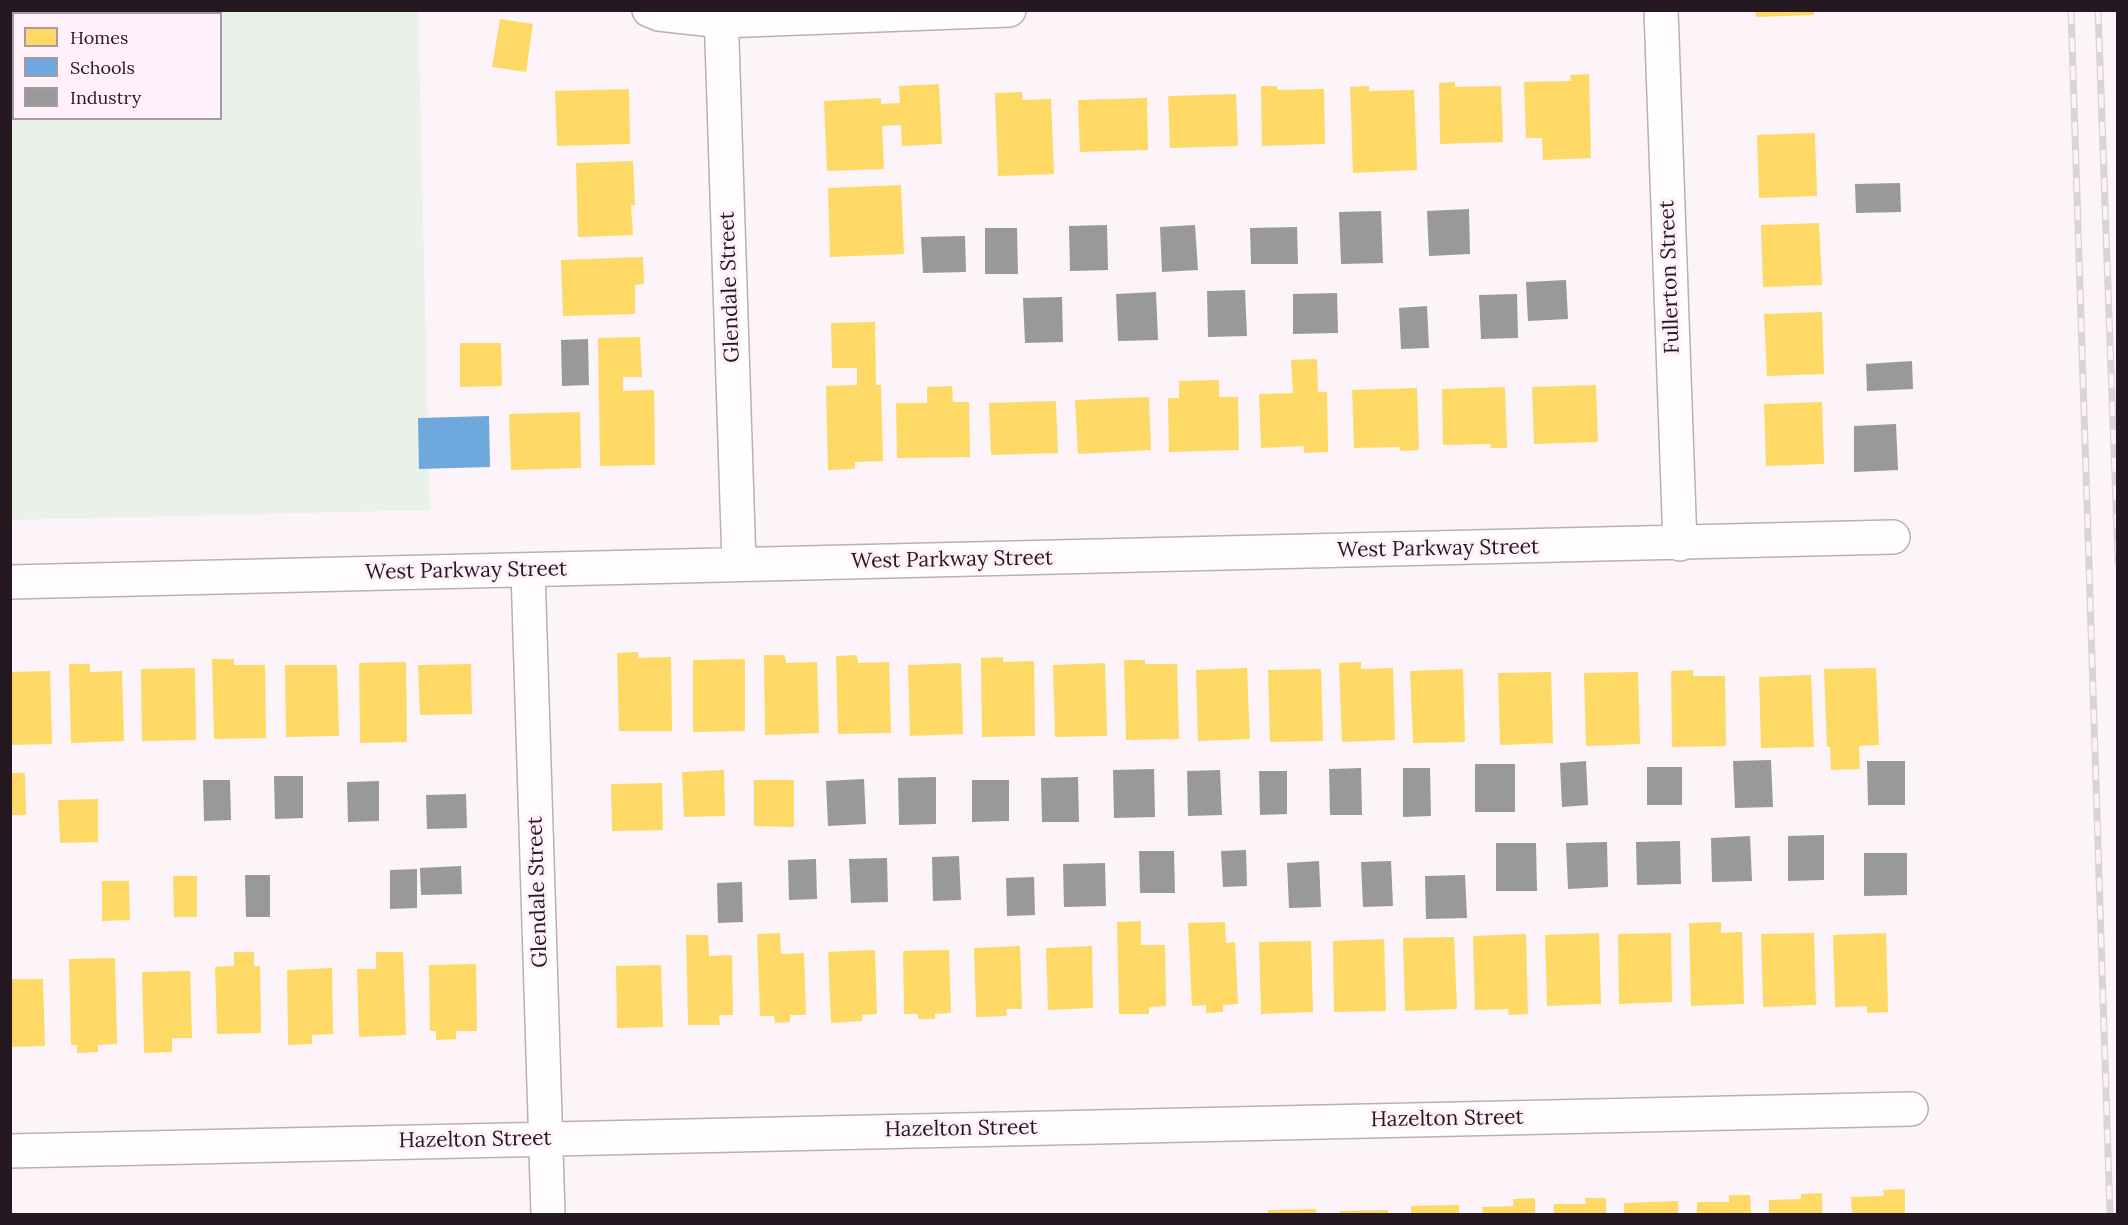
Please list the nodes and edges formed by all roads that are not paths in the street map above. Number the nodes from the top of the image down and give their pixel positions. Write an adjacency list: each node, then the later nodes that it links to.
1 (649, 10): 4 (street)
2 (1009, 10): 4 (street)
3 (1661, 10): 6 (street, Fullerton Street)
4 (721, 16): 7 (street, Glendale Street)
5 (1893, 537): 6 (street, West Parkway Street)
6 (1680, 544): 7 (street, West Parkway Street)
7 (739, 564): 8 (street, West Parkway Street)
8 (528, 570): 9 (street, West Parkway Street); 11 (street, Glendale Street)
9 (10, 582)
10 (1911, 1109): 11 (street, Hazelton Street)
11 (546, 1139): 12 (street, Hazelton Street); 13 (street, Glendale Street)
12 (10, 1152)
13 (548, 1215)

